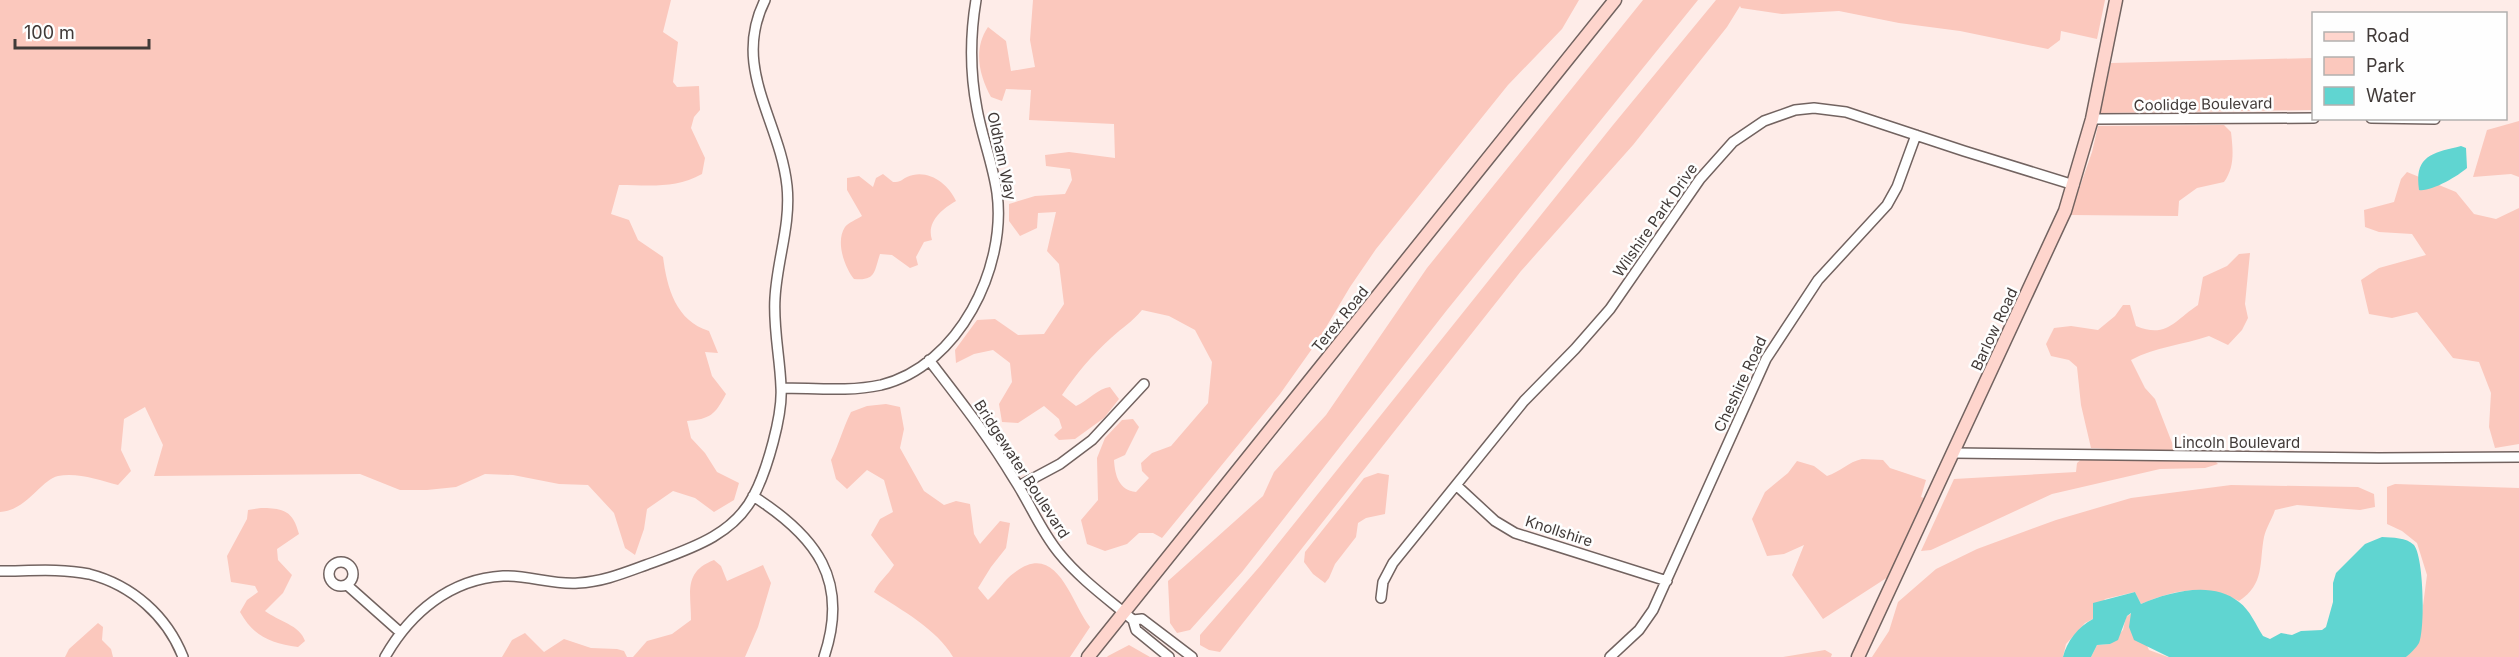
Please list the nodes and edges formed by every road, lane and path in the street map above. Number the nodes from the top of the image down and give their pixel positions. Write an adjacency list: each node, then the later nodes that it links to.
1 (765, 0): 11 (street)
2 (976, 0): 9 (street, Oldham Way)
3 (1615, 0): 21 (main road, Terex Road)
4 (2115, 0): 6 (main road, Barlow Road)
5 (2312, 118): 6 (street, Coolidge Boulevard)
6 (2092, 119): 8 (main road, Barlow Road)
7 (1916, 135): 8 (street, Wilshire Park Drive); 14 (street, Wilshire Park Drive); 18 (street, Cheshire Road)
8 (2074, 185): 12 (main road, Barlow Road)
9 (930, 360): 11 (street, Oldham Way); 15 (street, Bridgewater Boulevard)
10 (1144, 384): 15 (street)
11 (781, 388): 16 (street)
12 (1954, 453): 13 (street, Lincoln Boulevard); 30 (main road, Barlow Road)
13 (2519, 457)
14 (1456, 484): 18 (street, Knollshire); 20 (street, Wilshire Park Drive)
15 (1018, 486): 21 (street, Bridgewater Boulevard)
16 (753, 496): 22 (street); 25 (street)
17 (0, 571): 23 (street)
18 (1667, 581): 29 (street, Cheshire Road)
19 (347, 585): 22 (street)
20 (1381, 598)
21 (1128, 615): 26 (main road, Terex Road); 27 (street); 28 (street)
22 (401, 633): 24 (street)
23 (183, 657)
24 (385, 657)
25 (825, 657)
26 (1088, 657)
27 (1169, 657)
28 (1192, 657)
29 (1610, 657)
30 (1858, 657)

